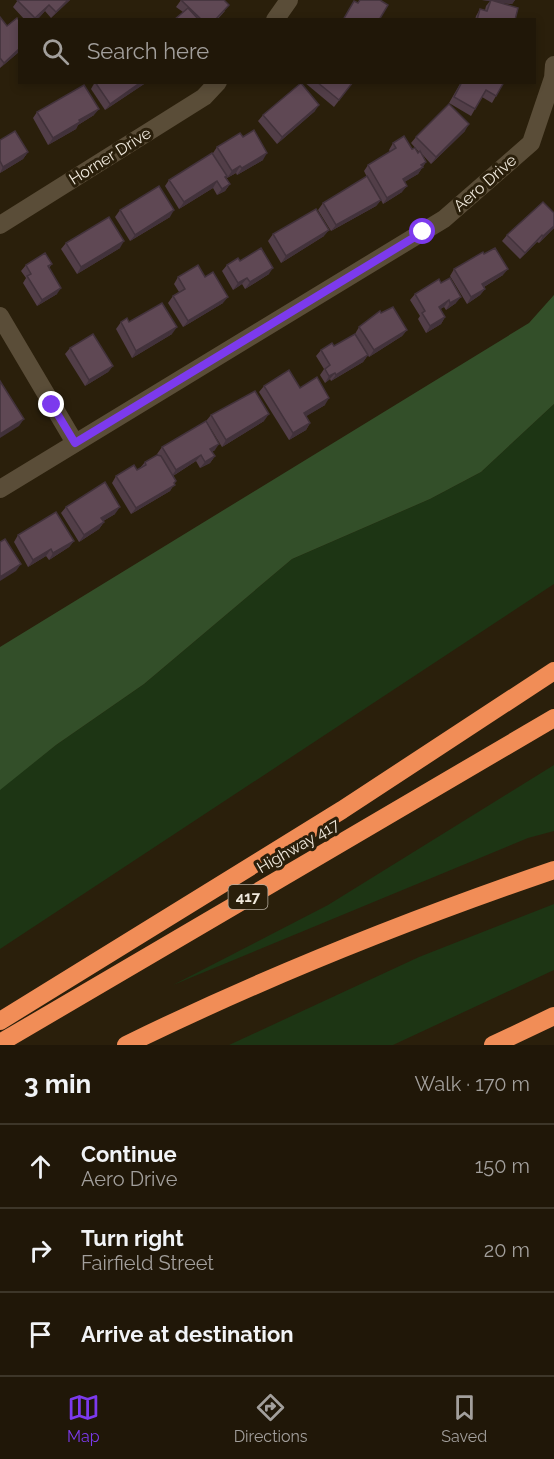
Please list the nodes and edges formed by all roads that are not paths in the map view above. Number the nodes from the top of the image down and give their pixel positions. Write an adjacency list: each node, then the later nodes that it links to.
1 (289, 0): 2 (street)
2 (276, 18)
3 (554, 65): 7 (street, Aero Drive)
4 (216, 84): 5 (street, Horner Drive)
5 (0, 225)
6 (0, 316): 7 (street)
7 (75, 443): 8 (street, Aero Drive)
8 (0, 489)
9 (554, 671): 13 (highway)
10 (554, 718): 15 (highway, Highway 417 / 417)
11 (554, 870): 16 (highway)
12 (554, 1016): 17 (highway)
13 (0, 1021)
14 (554, 1022): 17 (highway)
15 (0, 1043)
16 (126, 1045)
17 (494, 1045)

